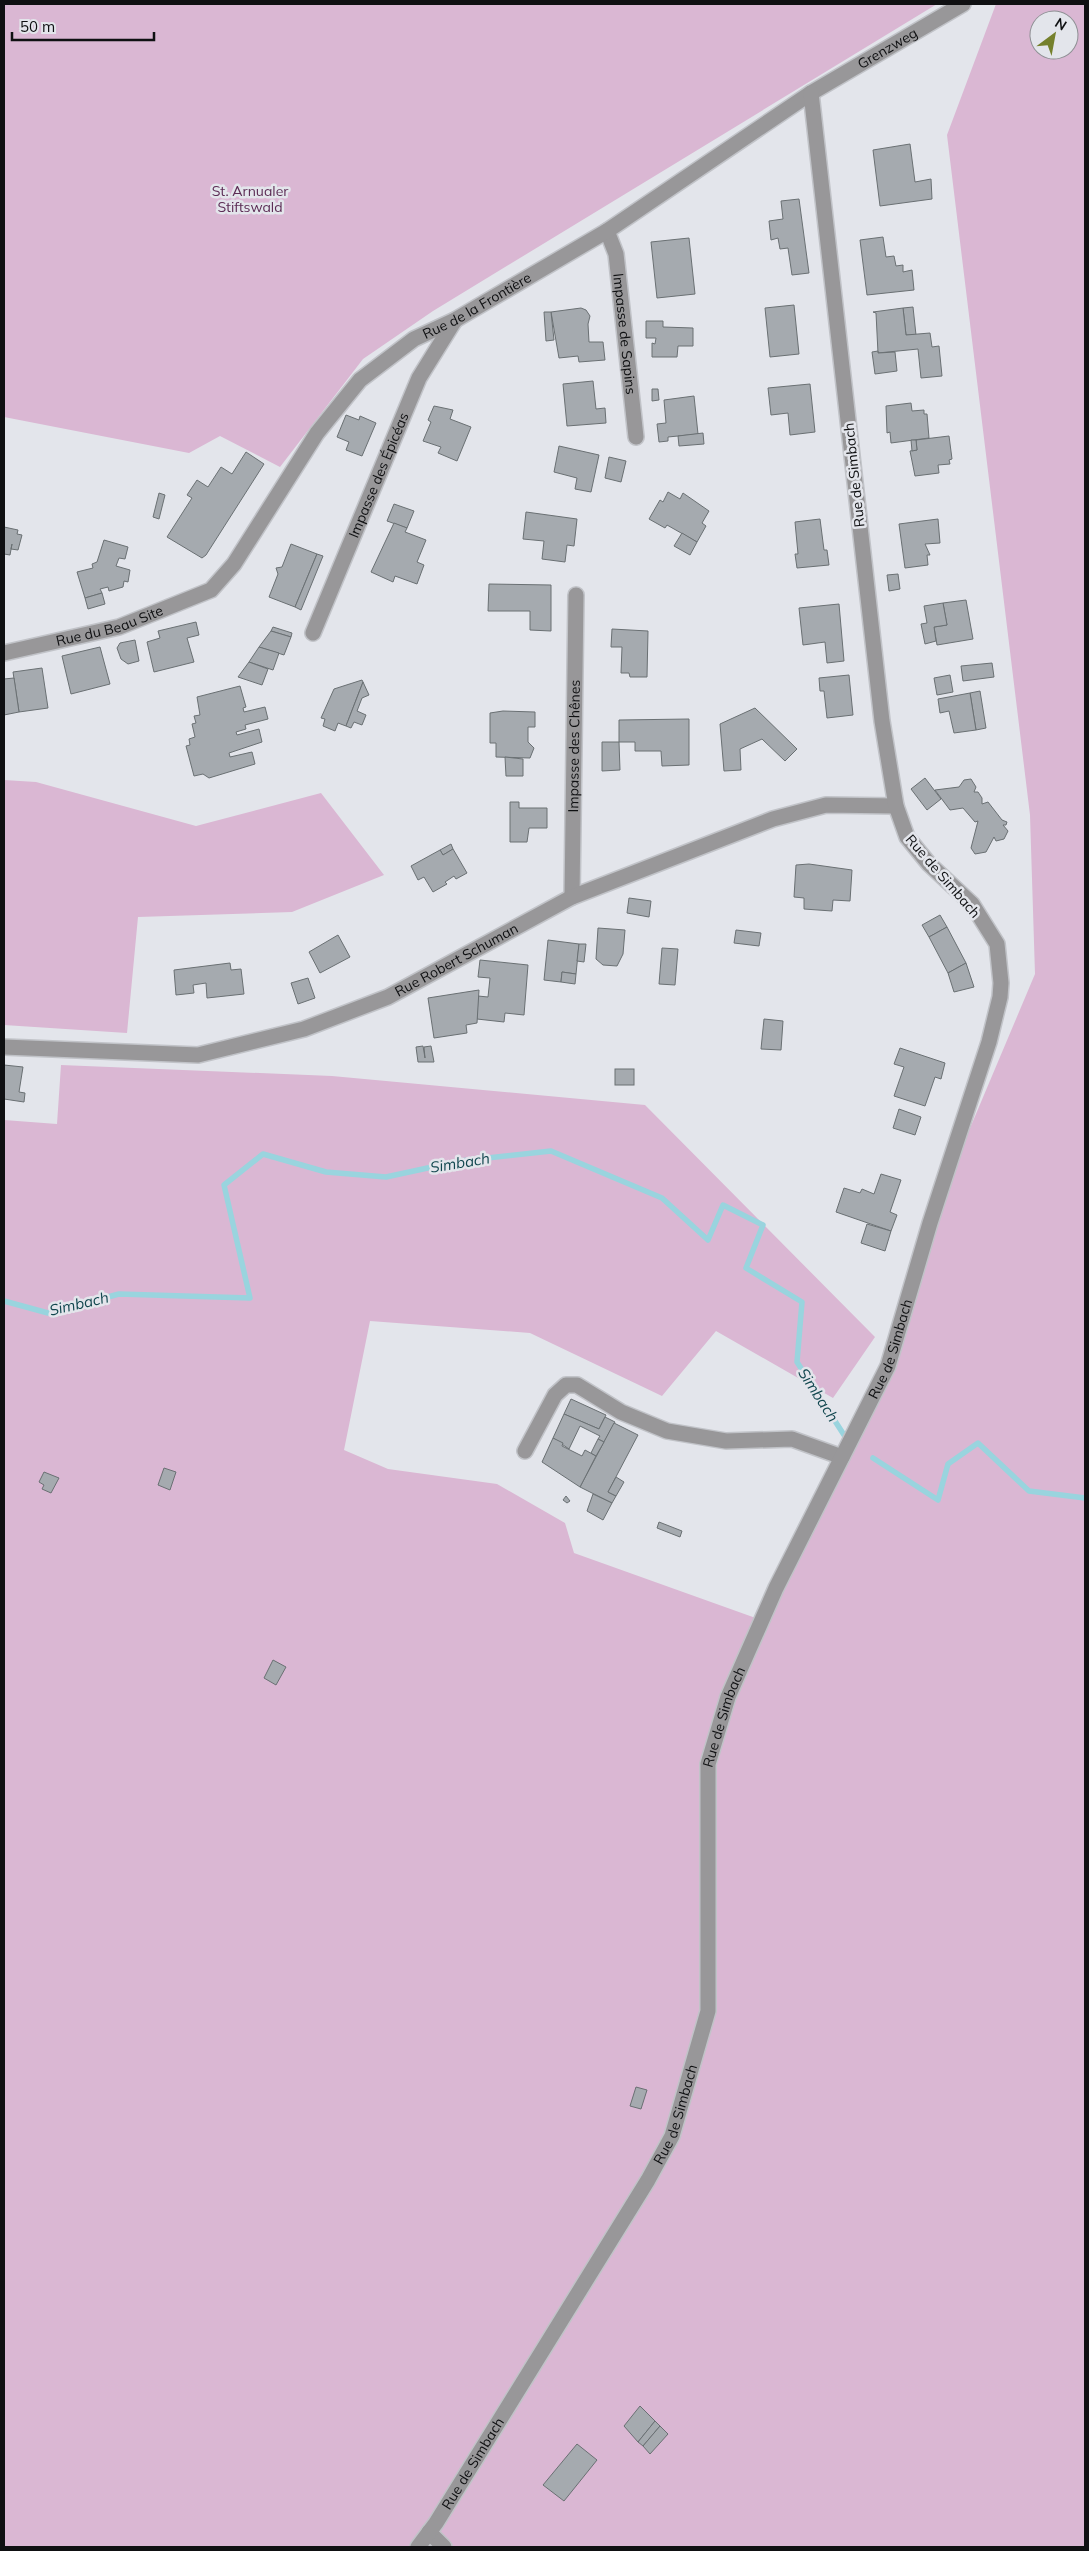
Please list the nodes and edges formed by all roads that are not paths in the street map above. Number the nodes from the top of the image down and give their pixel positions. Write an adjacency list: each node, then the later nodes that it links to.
1 (963, 4): 2 (street, Grenzweg)
2 (811, 93): 3 (street, Rue de la Frontière); 10 (street, Rue de Simbach)
3 (607, 231): 4 (street, Rue de la Frontière); 5 (street, Impasse de Sapins)
4 (455, 320): 6 (street, Rue de la Frontière); 8 (street, Impasse des Épicéas)
5 (636, 437)
6 (211, 590): 9 (street, Rue du Beau Site)
7 (576, 595): 11 (street, Impasse des Chênes)
8 (313, 633)
9 (4, 653)
10 (896, 806): 11 (street, Rue Robert Schuman); 14 (street, Rue de Simbach)
11 (572, 897): 12 (street, Rue Robert Schuman)
12 (4, 1047)
13 (525, 1450): 14 (street)
14 (842, 1457): 15 (street, Rue de Simbach)
15 (429, 2532): 16 (street, Rue de Simbach); 17 (street)
16 (418, 2547)
17 (444, 2547)

